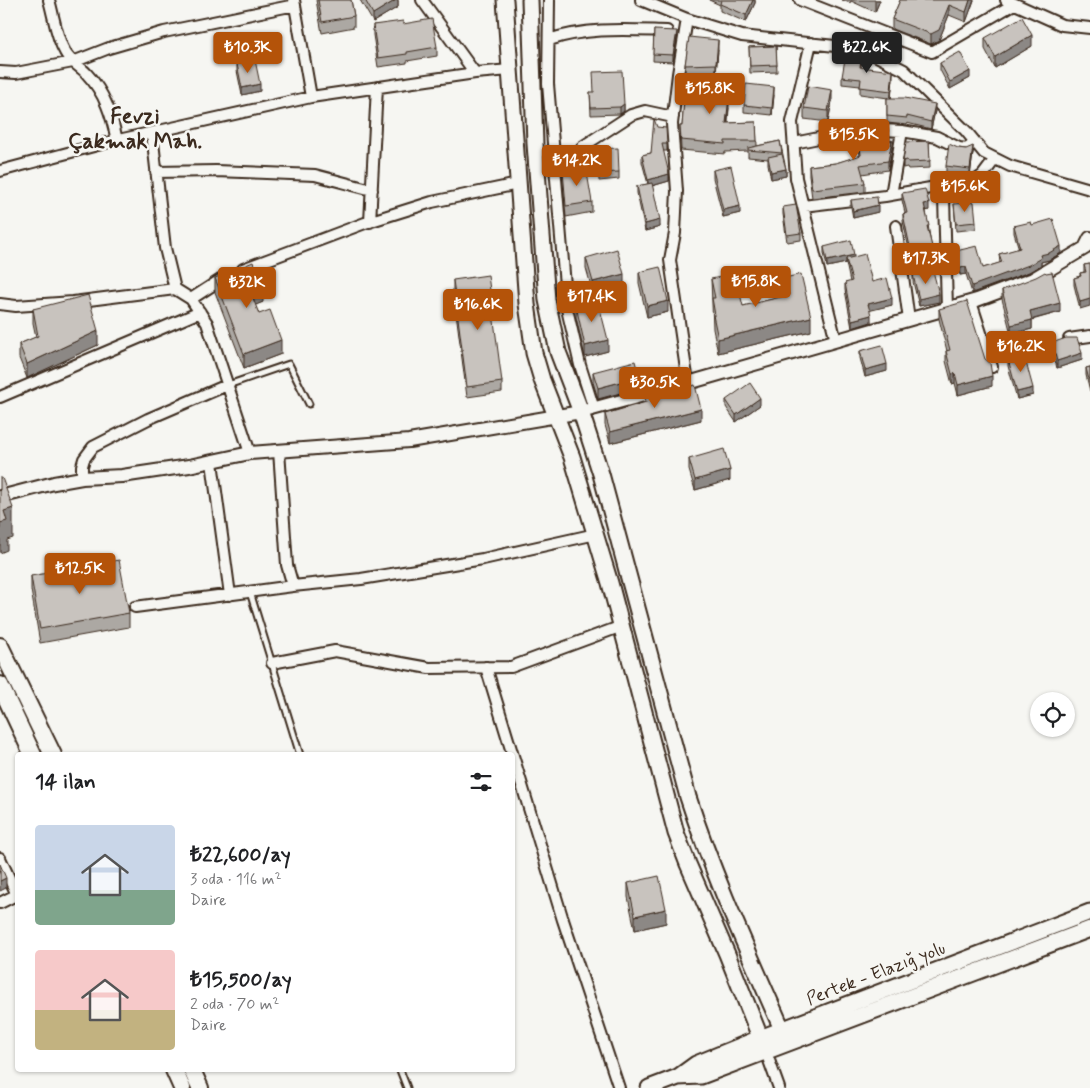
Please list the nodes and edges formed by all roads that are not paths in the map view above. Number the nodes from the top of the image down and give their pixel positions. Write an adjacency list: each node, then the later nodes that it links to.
1 (49, 0): 15 (street)
2 (422, 0): 18 (street)
3 (504, 0): 16 (main road)
4 (530, 0): 55 (main road)
5 (549, 0): 13 (street)
6 (641, 0): 10 (street)
7 (806, 1): 9 (street)
8 (295, 2): 15 (street); 20 (street)
9 (1010, 2): 11 (street)
10 (687, 19): 12 (street); 14 (street)
11 (1090, 28)
12 (685, 31): 13 (street); 21 (street)
13 (549, 40): 55 (street)
14 (811, 43): 25 (street); 26 (street)
15 (73, 62): 17 (street); 24 (street)
16 (510, 70): 18 (street); 31 (main road)
17 (0, 72)
18 (475, 73): 19 (street)
19 (377, 88): 20 (street); 33 (street)
20 (311, 97): 23 (street)
21 (673, 117): 27 (street); 51 (street)
22 (902, 131): 25 (street); 26 (street); 34 (street)
23 (152, 133): 24 (street); 30 (street)
24 (117, 141): 29 (street)
25 (975, 142): 28 (street)
26 (794, 143): 36 (street)
27 (582, 147)
28 (995, 159): 32 (street); 35 (street)
29 (0, 171)
30 (156, 172): 33 (street); 40 (street)
31 (518, 184): 37 (street); 56 (main road)
32 (1090, 189)
33 (372, 190): 37 (street)
34 (891, 195): 35 (street); 36 (street)
35 (944, 197): 44 (street)
36 (803, 206): 49 (street)
37 (370, 222): 41 (street)
38 (896, 226): 46 (street)
39 (1090, 238): 42 (street)
40 (175, 289): 41 (street); 43 (street)
41 (191, 299): 45 (street)
42 (971, 302): 44 (street); 50 (street)
43 (0, 304)
44 (947, 309): 46 (street)
45 (200, 312): 52 (street); 53 (street)
46 (909, 320): 49 (street)
47 (1090, 336): 48 (street)
48 (1069, 339)
49 (836, 341): 51 (street)
50 (992, 367)
51 (688, 384): 55 (street)
52 (227, 385): 54 (lane); 58 (street); 60 (street)
53 (0, 397)
54 (309, 404)
55 (588, 411): 56 (street); 83 (main road)
56 (555, 416): 57 (street); 62 (main road)
57 (279, 451): 58 (street); 63 (street)
58 (250, 453): 59 (street)
59 (212, 462): 60 (street); 65 (street)
60 (82, 478): 61 (street)
61 (0, 497)
62 (596, 534): 63 (street); 67 (main road)
63 (293, 586): 64 (street)
64 (250, 592): 65 (street); 69 (lane)
65 (230, 595): 66 (street)
66 (135, 608)
67 (622, 626): 70 (street); 84 (main road)
68 (0, 646): 73 (main road)
69 (272, 663): 70 (street); 74 (lane)
70 (486, 667): 75 (street)
71 (0, 685): 72 (main road)
72 (33, 752)
73 (52, 752)
74 (299, 752)
75 (512, 752)
76 (515, 762): 91 (street)
77 (0, 858): 78 (street)
78 (15, 890)
79 (15, 895): 80 (street)
80 (0, 903)
81 (1090, 912): 83 (main road, Pertek - Elazığ yolu)
82 (1090, 929): 83 (main road, Pertek - Elazığ yolu)
83 (785, 1036): 84 (main road, Pertek - Elazığ yolu)
84 (763, 1045): 92 (main road, Pertek - Elazığ yolu); 93 (street)
85 (175, 1072): 88 (main road)
86 (193, 1072): 89 (main road)
87 (401, 1072): 90 (lane)
88 (182, 1088)
89 (200, 1088)
90 (407, 1088)
91 (619, 1088)
92 (649, 1088)
93 (779, 1088)

